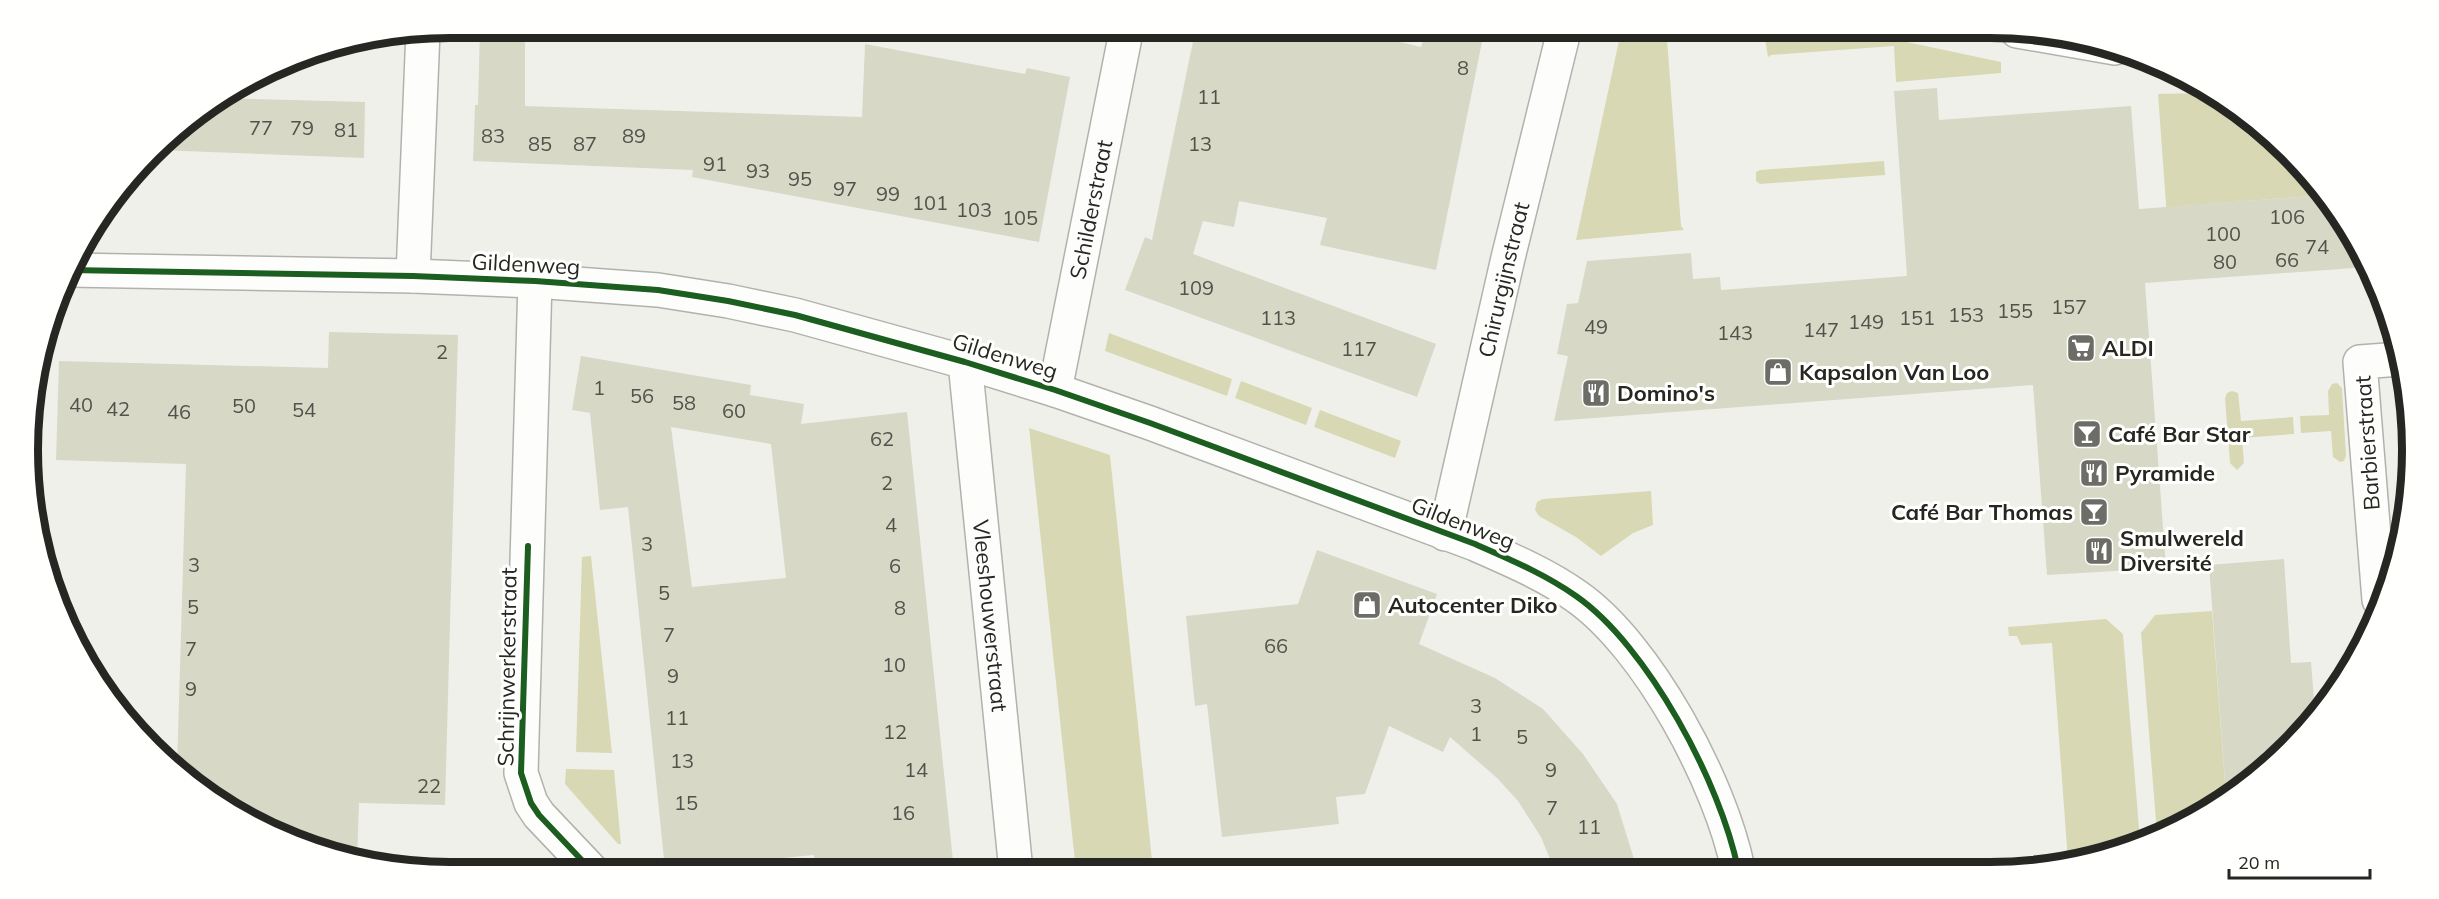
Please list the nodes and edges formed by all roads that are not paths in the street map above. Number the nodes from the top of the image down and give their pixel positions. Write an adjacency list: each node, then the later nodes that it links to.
1 (423, 38): 5 (street)
2 (1125, 38): 9 (street, Schilderstraat)
3 (1562, 38): 10 (street, Chirurgijnstraat)
4 (79, 270): 5 (street, Gildenweg)
5 (413, 276): 6 (street, Gildenweg)
6 (535, 281): 8 (street, Gildenweg); 12 (street, Schrijnwerkerstraat)
7 (2391, 360): 11 (street, Barbierstraat)
8 (965, 362): 9 (street, Gildenweg); 13 (street, Vleeshouwerstraat)
9 (1055, 390): 10 (street, Gildenweg)
10 (1445, 534): 14 (street, Gildenweg)
11 (2378, 587)
12 (584, 862)
13 (1015, 862)
14 (1736, 862)

